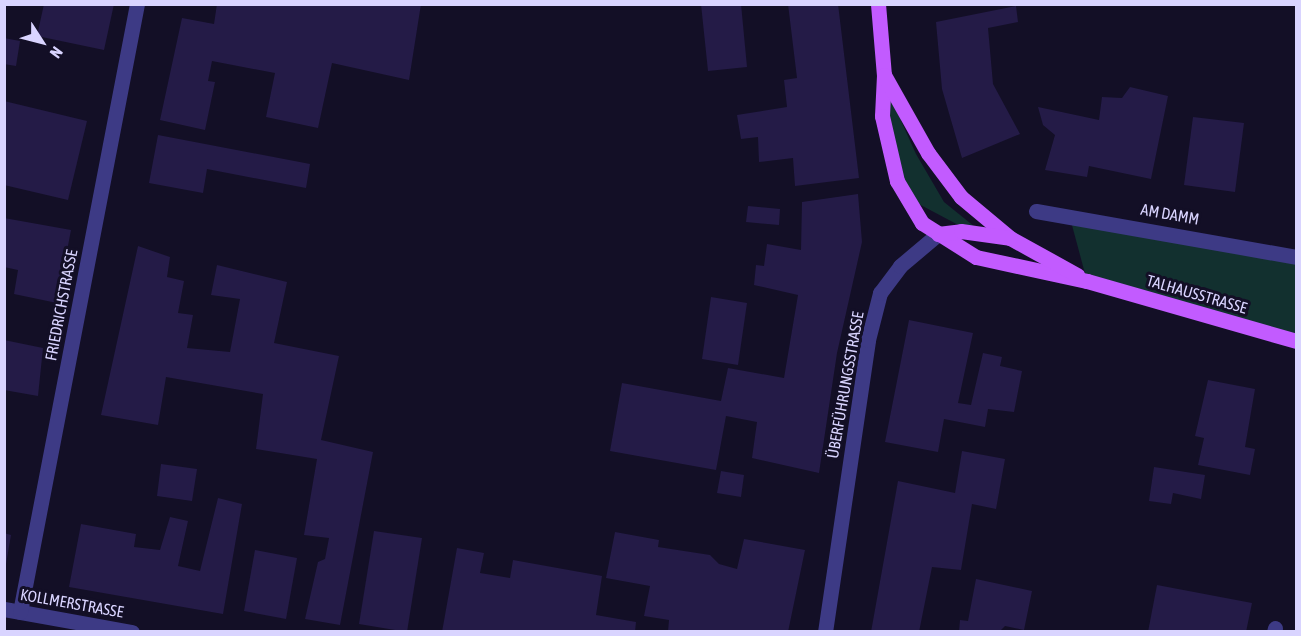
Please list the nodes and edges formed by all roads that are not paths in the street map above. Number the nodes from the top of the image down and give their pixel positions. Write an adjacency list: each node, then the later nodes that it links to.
1 (137, 4): 11 (street, FRIEDRICHSTRASSE)
2 (878, 4): 3 (main road)
3 (884, 75): 5 (main road); 6 (main road)
4 (1036, 211): 7 (street, AM DAMM)
5 (938, 234): 6 (main road); 8 (main road, TALHAUSSTRASSE); 13 (street, ÜBERFÜHRUNGSSTRASSE)
6 (1010, 238): 8 (main road, TALHAUSSTRASSE)
7 (1296, 257)
8 (1087, 281): 9 (main road, TALHAUSSTRASSE)
9 (1296, 341)
10 (4, 609): 11 (street, KOLLMERSTRASSE)
11 (20, 612): 12 (street, KOLLMERSTRASSE)
12 (132, 632)
13 (825, 632)

